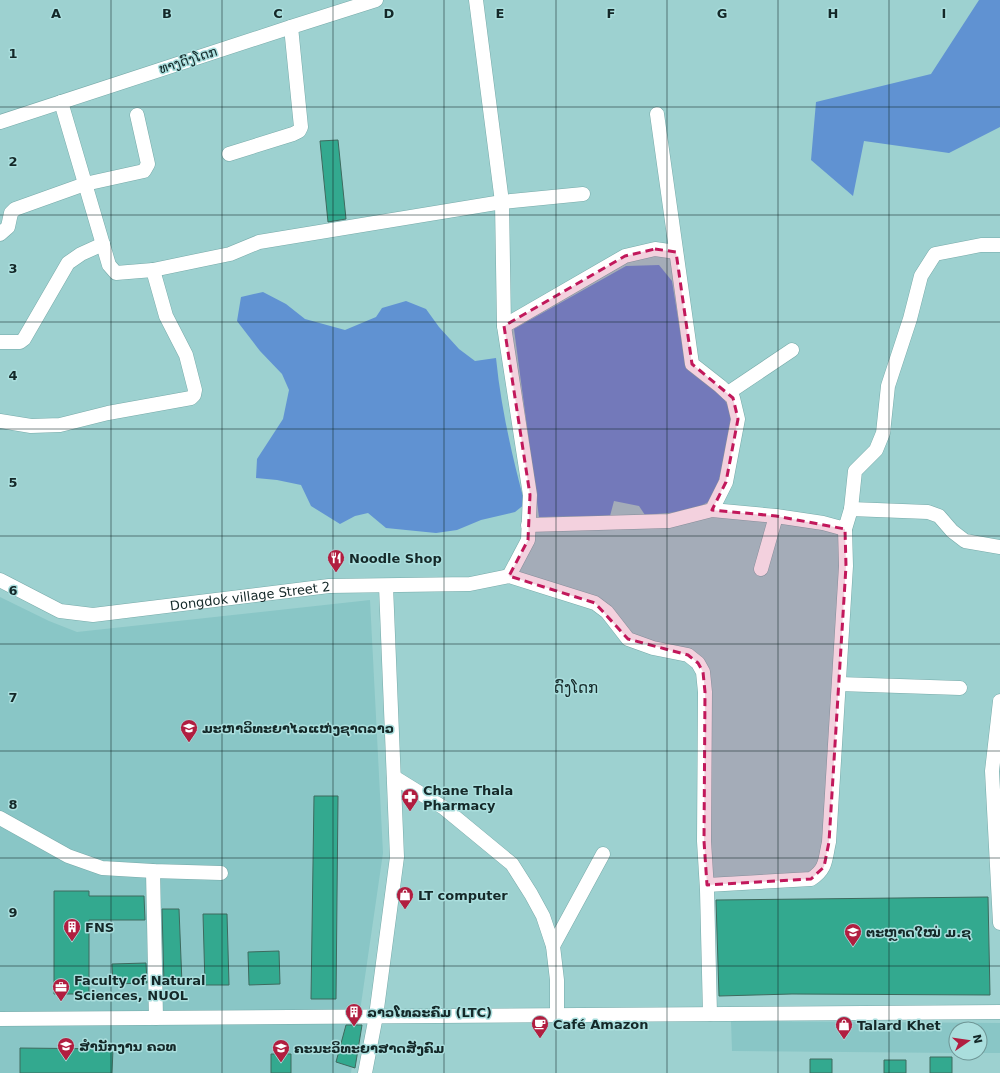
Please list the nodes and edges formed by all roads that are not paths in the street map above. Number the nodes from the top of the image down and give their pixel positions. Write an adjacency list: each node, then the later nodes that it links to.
1 (376, 0): 3 (street, ທາງດົງໂດກ)
2 (476, 0): 11 (street)
3 (291, 27): 4 (street, ທາງດົງໂດກ); 8 (street)
4 (61, 102): 7 (street, ທາງດົງໂດກ); 9 (street)
5 (657, 114): 15 (street)
6 (137, 115): 9 (street)
7 (0, 122)
8 (229, 154)
9 (85, 184): 12 (street); 13 (street)
10 (583, 194): 11 (street)
11 (502, 202): 16 (street); 17 (street)
12 (0, 234)
13 (103, 244): 16 (street); 18 (street)
14 (1000, 245): 22 (street)
15 (676, 252): 17 (street); 20 (street)
16 (153, 270): 21 (street)
17 (504, 326): 25 (street)
18 (0, 342)
19 (792, 350): 20 (street)
20 (728, 393): 23 (street)
21 (0, 421)
22 (851, 509): 26 (street); 27 (street)
23 (712, 510): 24 (street); 25 (street)
24 (776, 516): 26 (street); 28 (street)
25 (528, 525): 29 (street)
26 (845, 529): 32 (street)
27 (1000, 547)
28 (761, 569)
29 (508, 576): 31 (street, Dongdok village Street 2); 42 (street)
30 (0, 580): 31 (street, Dongdok village Street 2)
31 (386, 586): 36 (street)
32 (839, 684): 33 (street); 42 (street)
33 (960, 688)
34 (1000, 701): 35 (street)
35 (997, 753): 41 (street)
36 (394, 777): 44 (street); 48 (street)
37 (0, 818): 39 (street)
38 (603, 854): 44 (street)
39 (153, 871): 40 (street); 49 (street)
40 (221, 873)
41 (999, 875): 43 (street)
42 (707, 885): 46 (street)
43 (1000, 923)
44 (553, 946): 47 (street)
45 (1000, 1012): 46 (street)
46 (710, 1014): 47 (street)
47 (557, 1015): 48 (street)
48 (376, 1016): 49 (street); 51 (street)
49 (156, 1018): 50 (street)
50 (0, 1019)
51 (365, 1073)

